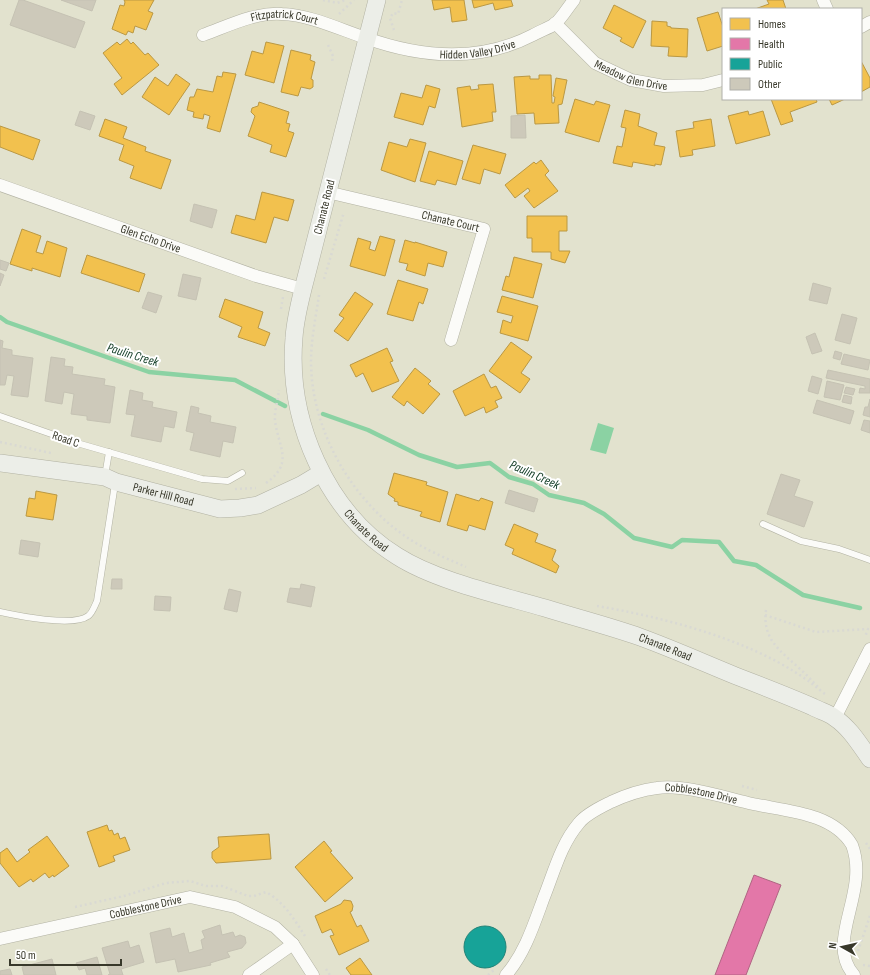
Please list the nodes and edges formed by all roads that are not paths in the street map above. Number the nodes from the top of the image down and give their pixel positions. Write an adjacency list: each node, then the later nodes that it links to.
1 (377, 0): 5 (street, Chanate Road)
2 (574, 0): 3 (street, Hidden Valley Drive)
3 (555, 23): 5 (street, Hidden Valley Drive); 6 (street, Meadow Glen Drive)
4 (203, 35): 5 (street, Fitzpatrick Court)
5 (367, 39): 8 (street, Chanate Road)
6 (722, 80)
7 (0, 185): 9 (street, Glen Echo Drive)
8 (327, 192): 9 (street, Chanate Road); 10 (street, Chanate Court)
9 (303, 289): 15 (street, Chanate Road)
10 (450, 340)
11 (0, 416): 12 (lane, Road C)
12 (110, 452): 14 (lane, Parker Hill Road); 16 (lane)
13 (0, 463): 16 (street, Parker Hill Road)
14 (242, 473)
15 (321, 473): 16 (street, Parker Hill Road); 21 (street, Chanate Road)
16 (110, 479): 19 (lane)
17 (763, 524): 18 (lane)
18 (870, 560)
19 (0, 612)
20 (870, 648): 21 (street)
21 (835, 718): 22 (street, Chanate Road)
22 (870, 759)
23 (0, 939): 24 (street, Cobblestone Drive)
24 (294, 944): 26 (street); 27 (street, Cobblestone Drive)
25 (501, 971): 28 (street, Cobblestone Drive)
26 (249, 975)
27 (313, 975)
28 (854, 975)

